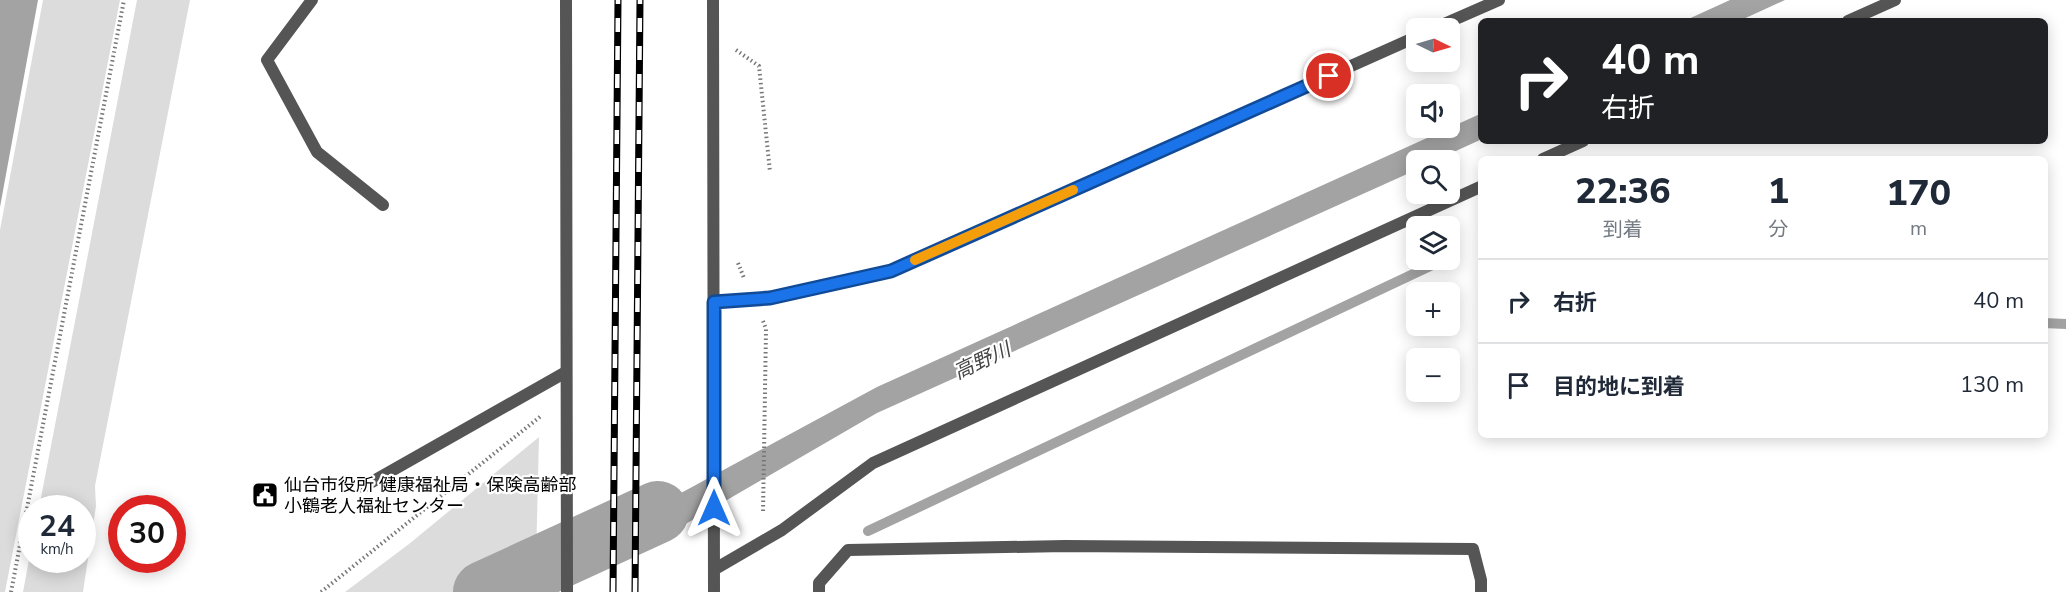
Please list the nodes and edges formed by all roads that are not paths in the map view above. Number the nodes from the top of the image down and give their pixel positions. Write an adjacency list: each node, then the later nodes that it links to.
1 (312, 0): 12 (street)
2 (566, 0): 14 (street)
3 (713, 0): 13 (street)
4 (1499, 0): 6 (street)
5 (1895, 0): 7 (street)
6 (1458, 18)
7 (1855, 18)
8 (1406, 41): 13 (street)
9 (1576, 144): 10 (street)
10 (1550, 156)
11 (1478, 188): 16 (street)
12 (383, 205)
13 (714, 302): 16 (street)
14 (566, 372): 15 (street); 17 (street)
15 (363, 487)
16 (715, 568): 18 (street)
17 (567, 592)
18 (714, 592)
19 (819, 592): 20 (street)
20 (1481, 592)

